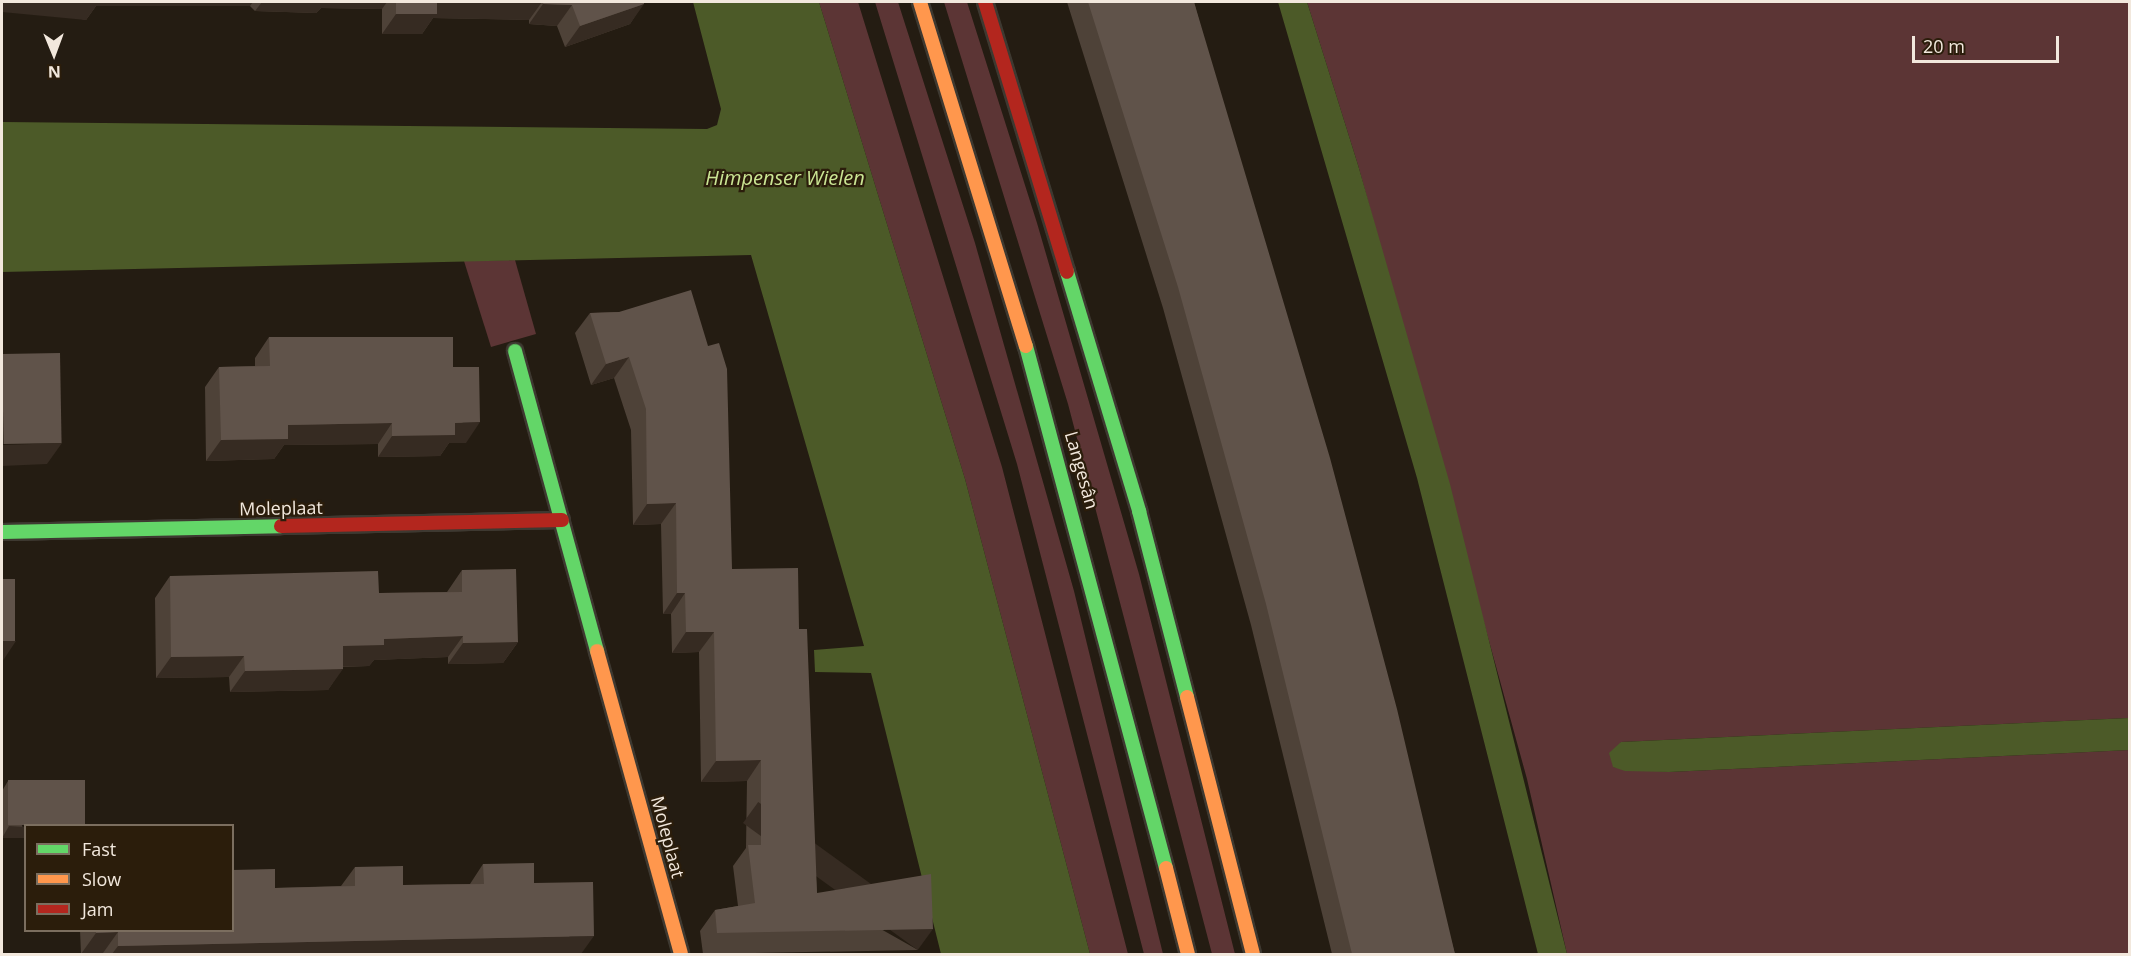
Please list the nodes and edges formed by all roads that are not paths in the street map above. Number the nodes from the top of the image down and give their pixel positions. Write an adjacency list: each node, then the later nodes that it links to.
1 (920, 2): 7 (street, Langesân)
2 (985, 2): 8 (street)
3 (515, 351): 4 (street, Moleplaat)
4 (562, 520): 5 (street, Moleplaat); 6 (street, Moleplaat)
5 (2, 532)
6 (681, 954)
7 (1188, 954)
8 (1253, 954)

